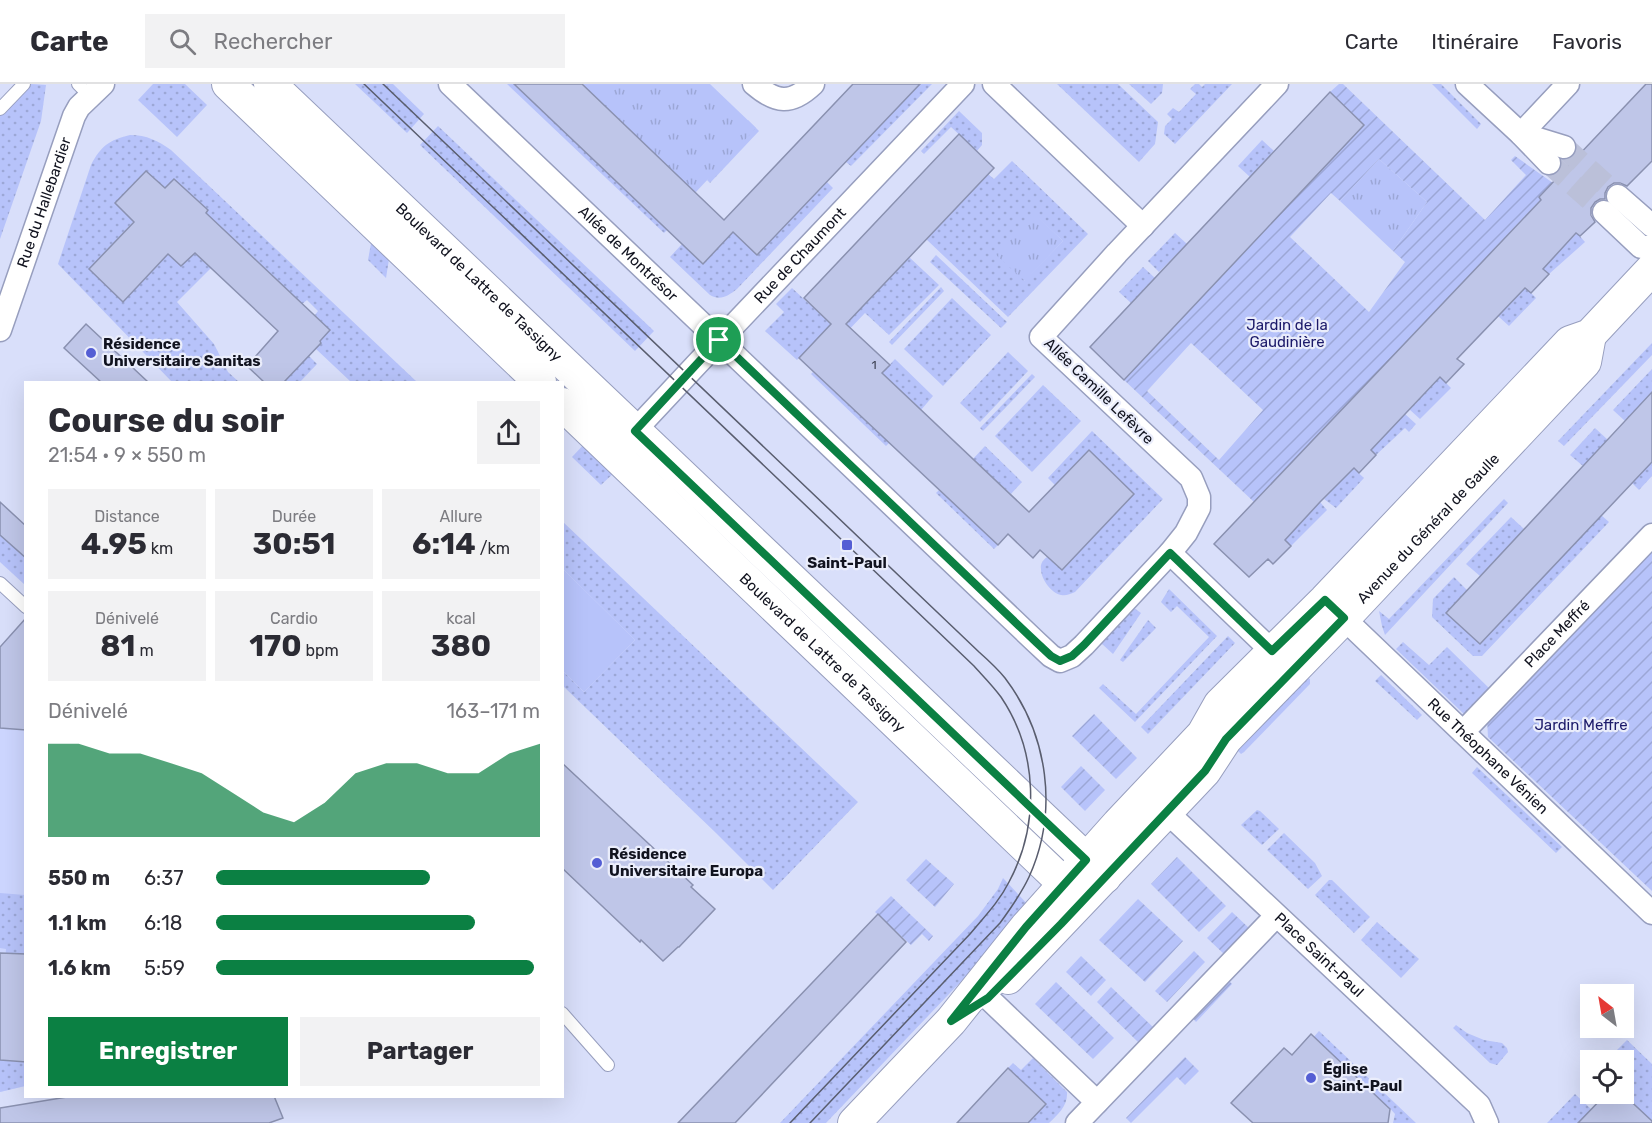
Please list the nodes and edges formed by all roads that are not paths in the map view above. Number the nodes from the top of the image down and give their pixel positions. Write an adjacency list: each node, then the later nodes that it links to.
1 (24, 84): 13 (lane)
2 (228, 84): 22 (street, Boulevard de Lattre de Tassigny)
3 (270, 84): 24 (street, Boulevard de Lattre de Tassigny)
4 (450, 84): 21 (street, Allée de Montrésor)
5 (754, 84): 6 (street)
6 (813, 84)
7 (963, 84): 21 (street, Rue de Chaumont)
8 (994, 84): 16 (street)
9 (1276, 84): 16 (street, Allée Camille Lefèvre)
10 (1467, 84): 14 (street)
11 (1568, 84): 14 (street)
12 (90, 88): 20 (street, Rue du Hallebardier)
13 (0, 109)
14 (1521, 134): 15 (street)
15 (1557, 155)
16 (1143, 226): 26 (street, Allée Camille Lefèvre)
17 (1652, 226): 18 (street)
18 (1652, 248)
19 (1652, 269): 29 (street, Avenue du Général de Gaulle)
20 (0, 328)
21 (719, 340): 24 (street, Rue de Chaumont); 26 (street, Allée de Montrésor)
22 (539, 381)
23 (564, 405): 24 (street, Boulevard de Lattre de Tassigny)
24 (625, 442): 33 (street, Boulevard de Lattre de Tassigny); 34 (street, Boulevard de Lattre de Tassigny)
25 (1652, 535): 31 (street, Place Meffré)
26 (1170, 553): 30 (street)
27 (0, 583): 28 (lane)
28 (24, 605)
29 (1334, 609): 30 (street, Avenue du Général de Gaulle); 31 (street, Rue Théophane Vénien); 32 (street, Avenue du Général de Gaulle)
30 (1272, 651): 32 (street, Avenue du Général de Gaulle)
31 (1463, 732): 35 (street, Rue Théophane Vénien)
32 (1157, 803): 33 (street, Avenue du Général de Gaulle); 36 (street)
33 (1096, 869): 34 (street, Avenue du Général de Gaulle)
34 (1073, 893): 37 (street, Avenue du Général de Gaulle); 39 (street, Avenue du Général de Gaulle)
35 (1652, 913)
36 (1276, 916): 41 (street, Place Saint-Paul); 44 (street, Place Saint-Paul)
37 (988, 998): 39 (street, Avenue du Général de Gaulle); 41 (street)
38 (564, 1015): 40 (lane)
39 (951, 1021): 42 (street, Avenue du Général de Gaulle)
40 (608, 1065)
41 (1097, 1102): 43 (street, Place Saint-Paul)
42 (854, 1123)
43 (1077, 1123)
44 (1487, 1123)

